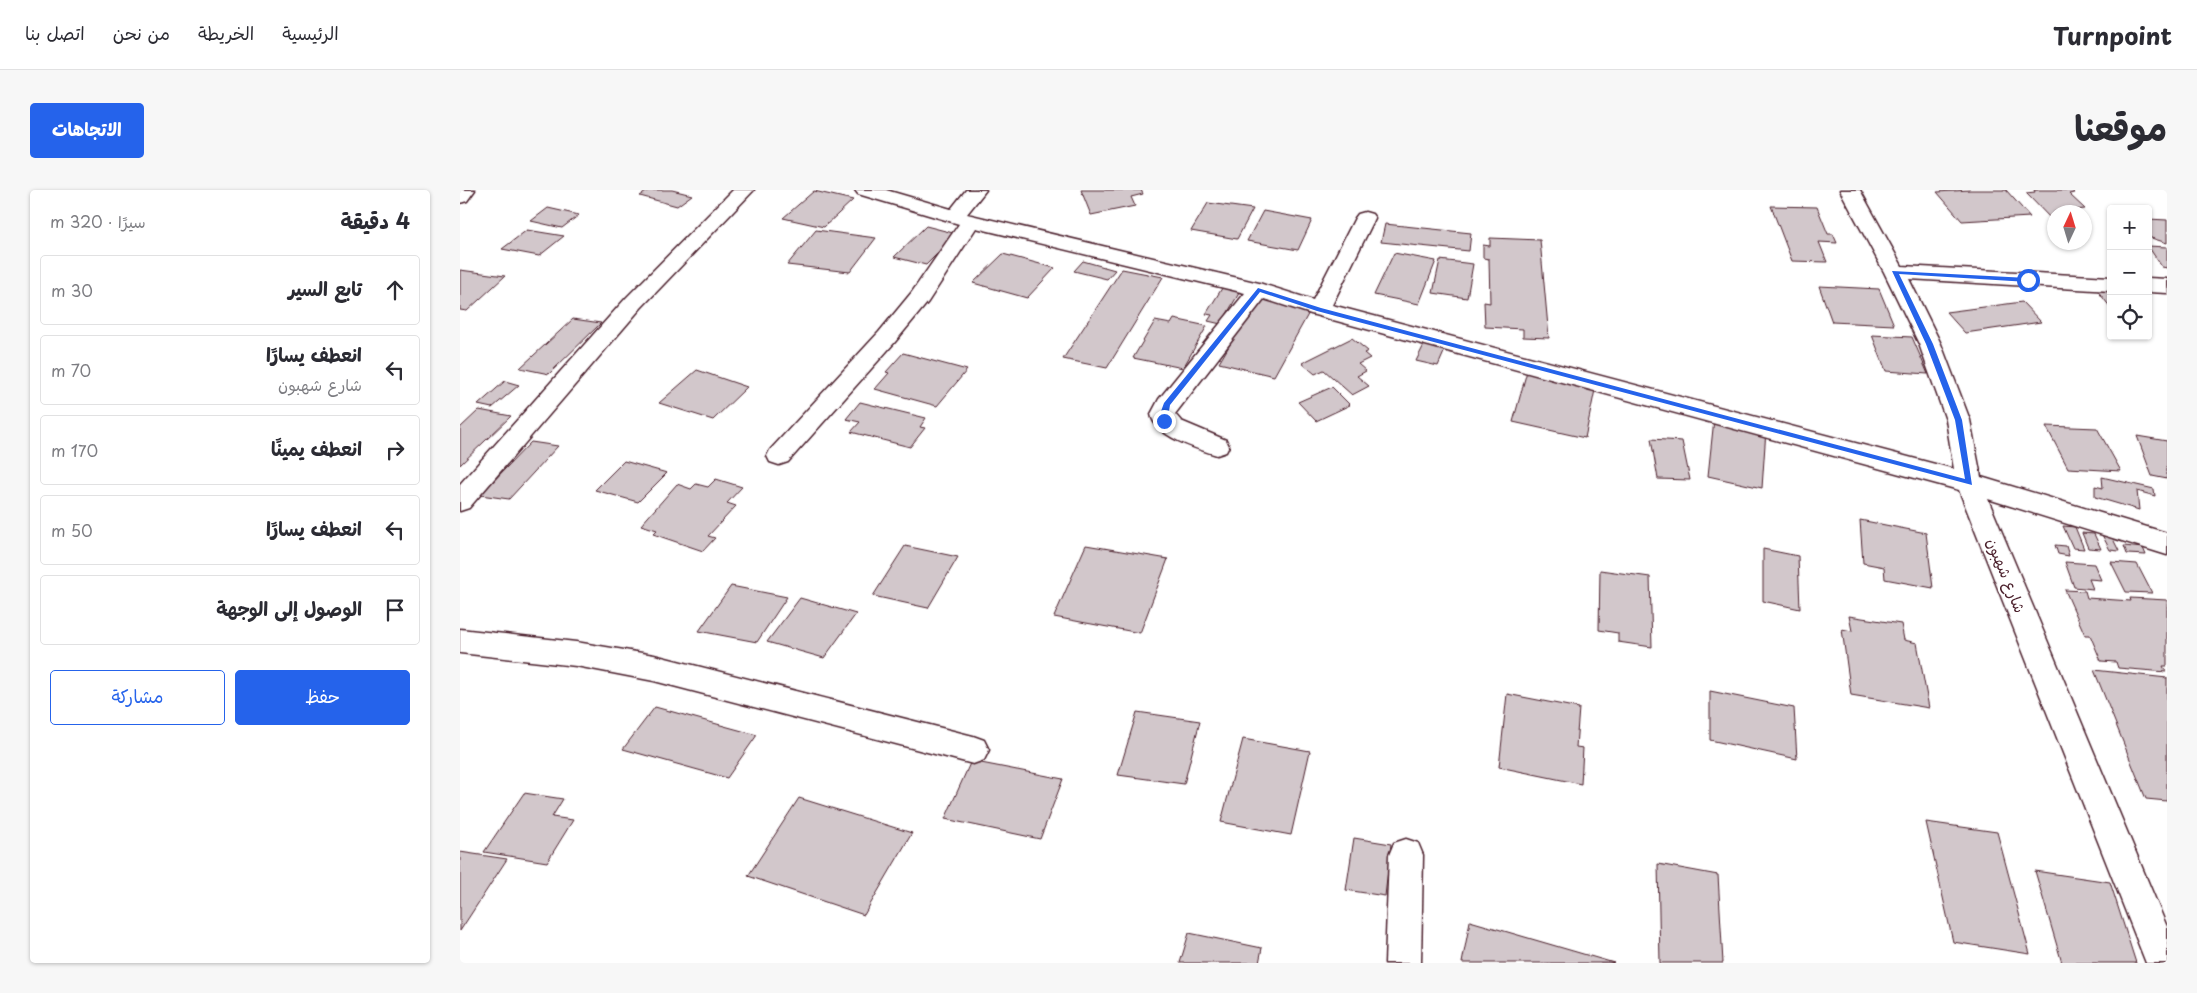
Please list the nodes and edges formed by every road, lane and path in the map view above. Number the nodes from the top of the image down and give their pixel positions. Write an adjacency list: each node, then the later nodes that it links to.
1 (465, 190): 6 (street)
2 (744, 190): 18 (street)
3 (865, 190): 7 (street)
4 (976, 190): 7 (street)
5 (1850, 190): 9 (street, شارع شهبون)
6 (460, 196)
7 (964, 218): 13 (street); 16 (street)
8 (1365, 218): 14 (street)
9 (1895, 272): 10 (street); 17 (street, شارع شهبون)
10 (2107, 284)
11 (2152, 285): 12 (street)
12 (2167, 286)
13 (1258, 290): 14 (street); 15 (street)
14 (1319, 310): 17 (street)
15 (1217, 446)
16 (779, 456)
17 (1969, 483): 19 (street); 24 (street, شارع شهبون)
18 (460, 501)
19 (2167, 544)
20 (460, 641): 21 (street)
21 (973, 750)
22 (1406, 855): 23 (street)
23 (1403, 963)
24 (2164, 963)

